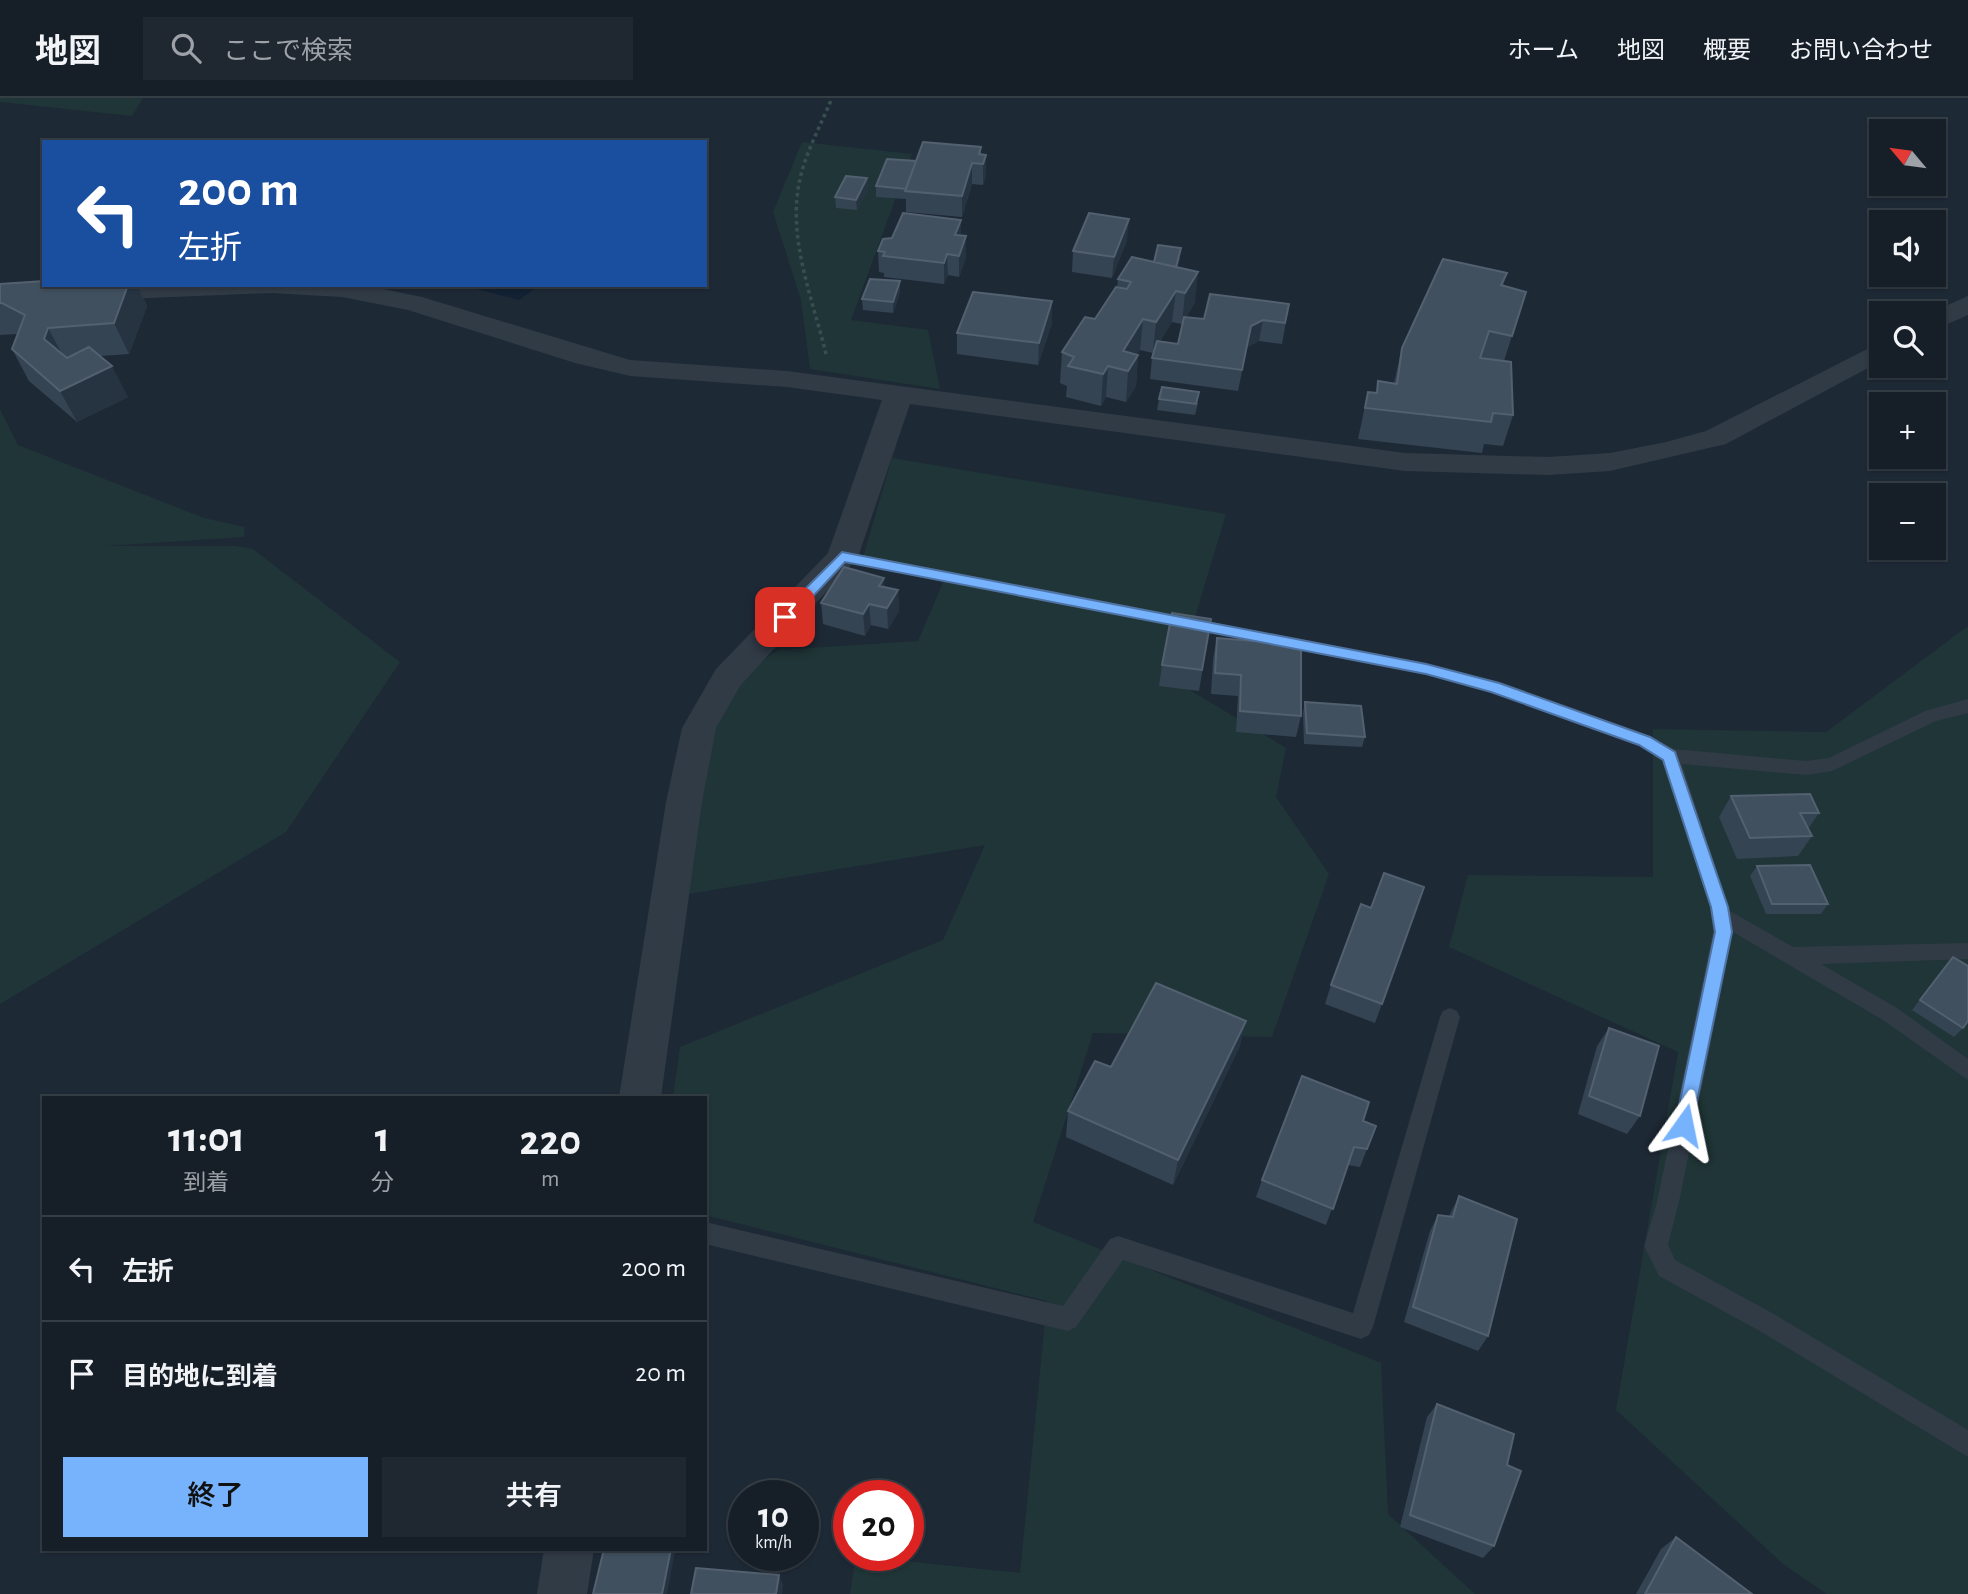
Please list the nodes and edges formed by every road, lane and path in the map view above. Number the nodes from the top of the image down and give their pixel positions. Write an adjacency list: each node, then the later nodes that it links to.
1 (832, 98): 8 (path)
2 (222, 287): 4 (street)
3 (306, 287): 8 (street)
4 (0, 291)
5 (1968, 304): 6 (street)
6 (1946, 316)
7 (1869, 355): 9 (street)
8 (834, 385): 9 (street)
9 (899, 394): 10 (street)
10 (842, 557): 12 (lane); 18 (street)
11 (1968, 706): 12 (lane)
12 (1670, 756): 13 (lane)
13 (1720, 915): 15 (lane); 20 (lane)
14 (1968, 951): 15 (lane)
15 (1790, 956): 17 (lane)
16 (1450, 1017): 19 (lane)
17 (1968, 1071)
18 (640, 1096)
19 (707, 1233)
20 (1968, 1444)
21 (569, 1551): 22 (street)
22 (562, 1594)

